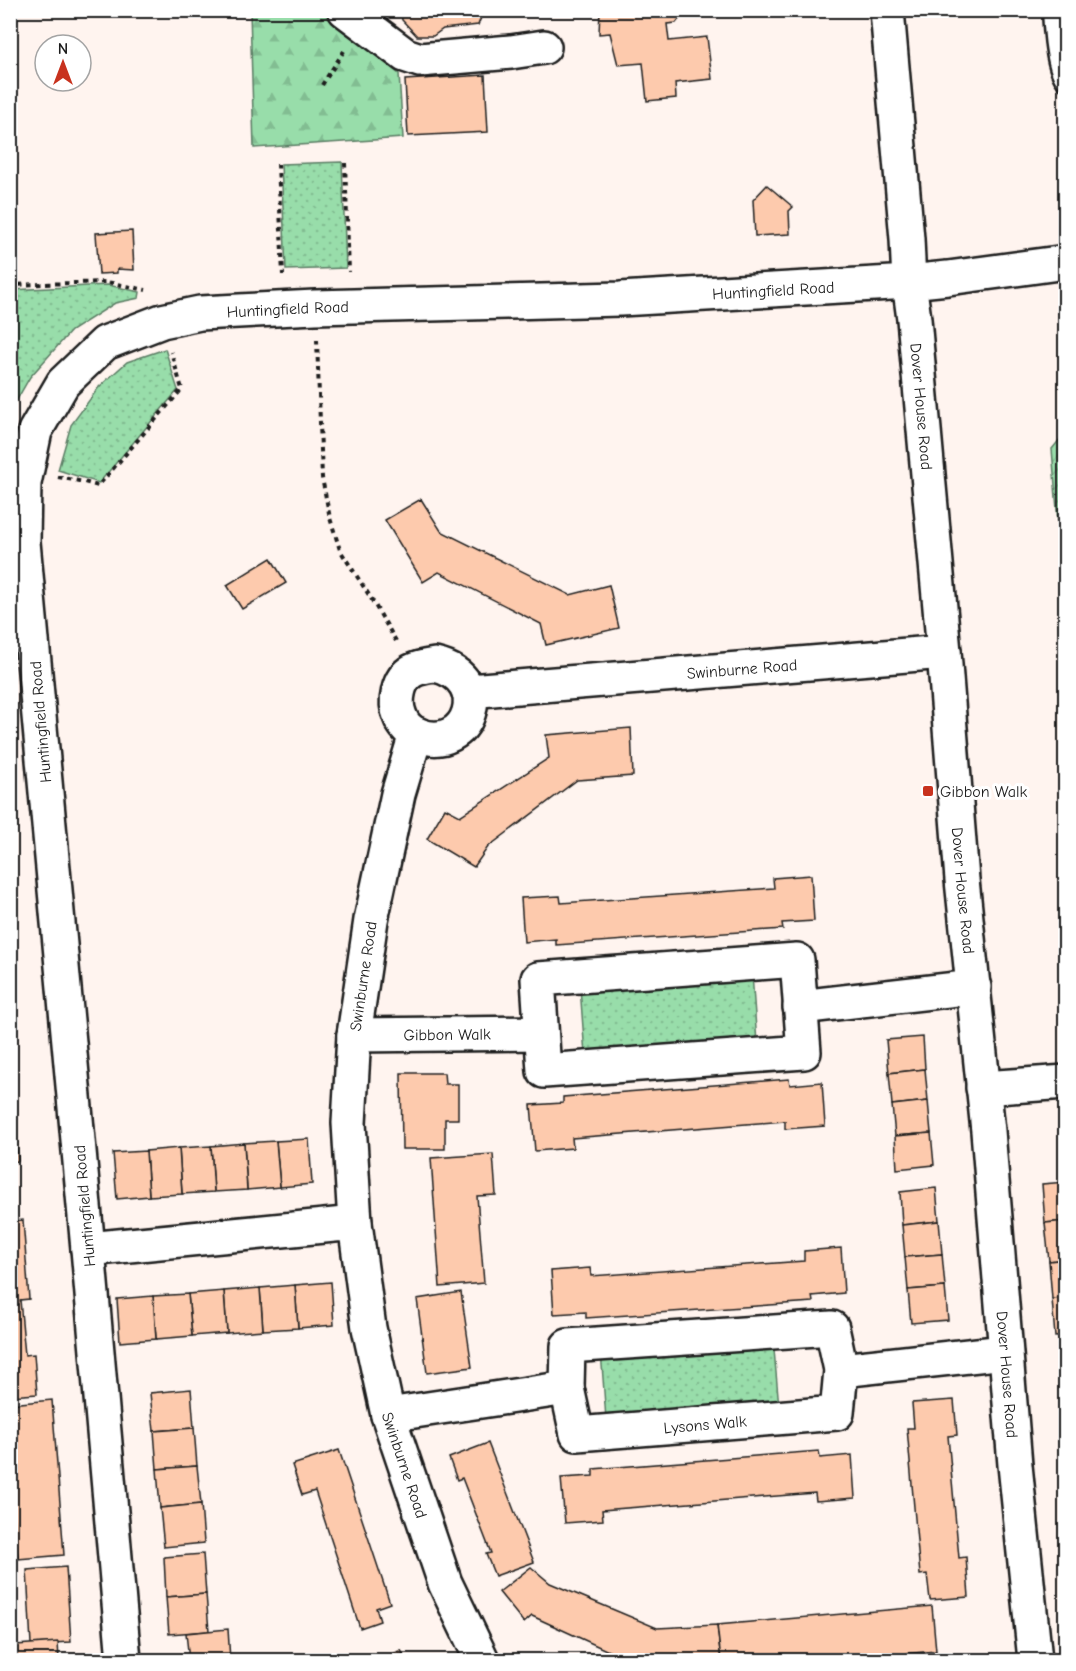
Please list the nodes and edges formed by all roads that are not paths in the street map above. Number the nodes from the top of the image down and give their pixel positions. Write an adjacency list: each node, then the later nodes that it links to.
1 (887, 10): 8 (street, Dover House Road)
2 (1051, 10): 5 (lane)
3 (354, 17): 4 (street)
4 (544, 47)
5 (1060, 49): 6 (lane)
6 (1065, 82)
7 (1065, 262): 8 (street, Huntingfield Road)
8 (909, 282): 9 (street, Dover House Road); 19 (street, Huntingfield Road)
9 (944, 652): 10 (street, Swinburne Road); 12 (street, Dover House Road)
10 (469, 691): 11 (street); 11 (street)
11 (416, 734): 15 (street, Swinburne Road)
12 (974, 987): 13 (street); 17 (street, Dover House Road)
13 (800, 1007): 14 (street); 14 (street)
14 (542, 1033): 15 (street, Gibbon Walk)
15 (354, 1035): 18 (street, Swinburne Road)
16 (1065, 1082): 17 (street)
17 (983, 1088): 20 (street, Dover House Road)
18 (355, 1223): 19 (street); 23 (street, Swinburne Road)
19 (88, 1249): 24 (street, Huntingfield Road)
20 (1005, 1352): 21 (street); 26 (street, Dover House Road)
21 (841, 1371): 22 (street, Lysons Walk); 22 (street, Lysons Walk)
22 (567, 1388): 23 (street)
23 (388, 1415): 25 (street, Swinburne Road)
24 (124, 1660)
25 (482, 1660)
26 (1035, 1660)

